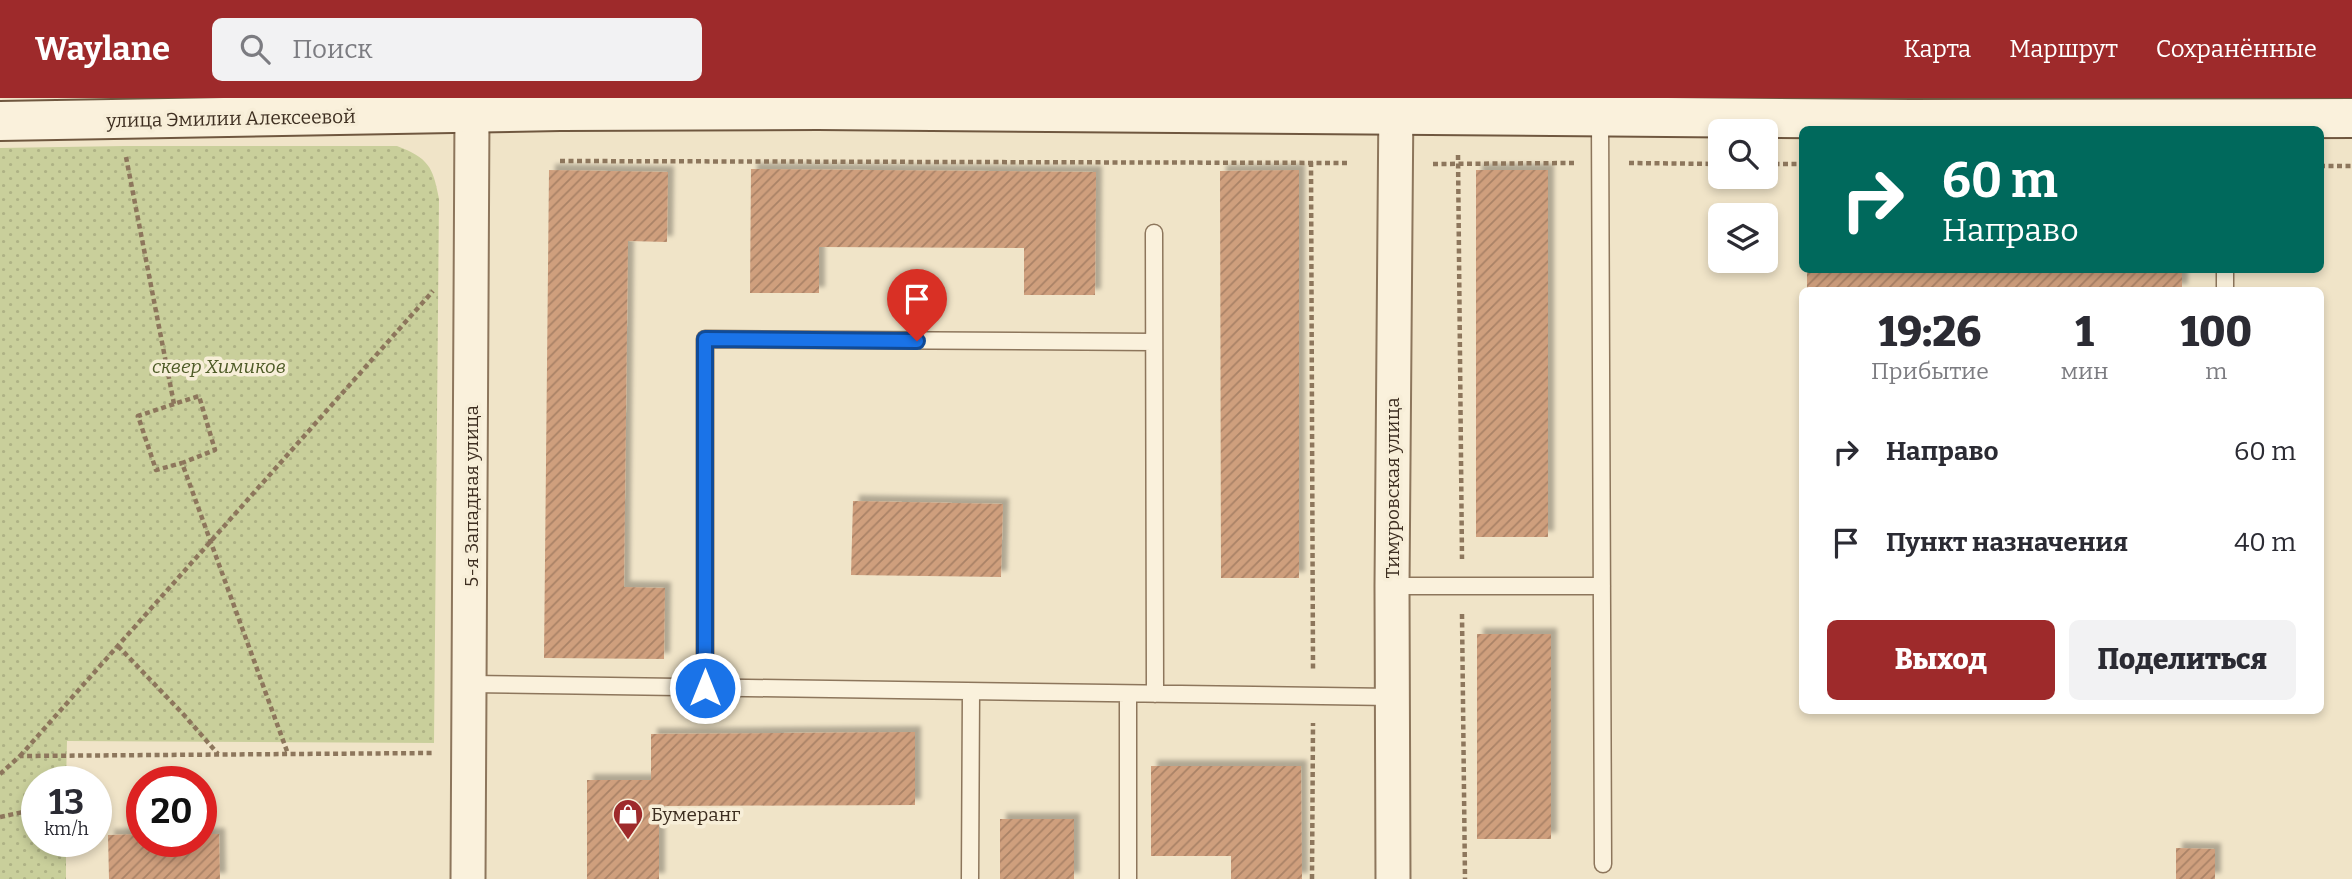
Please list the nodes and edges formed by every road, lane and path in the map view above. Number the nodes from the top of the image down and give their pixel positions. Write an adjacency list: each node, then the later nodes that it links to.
1 (818, 104): 2 (street, улица Эмилии Алексеевой); 5 (street, улица Эмилии Алексеевой)
2 (1150, 104): 3 (street, улица Эмилии Алексеевой)
3 (1396, 105): 6 (street, улица Эмилии Алексеевой); 25 (street, Тимуровская улица)
4 (1910, 108): 6 (street, улица Эмилии Алексеевой); 9 (street, улица Эмилии Алексеевой)
5 (472, 113): 8 (street, улица Эмилии Алексеевой); 20 (street, 5-я Западная улица)
6 (1600, 116): 27 (lane)
7 (2352, 118): 9 (street, улица Эмилии Алексеевой)
8 (0, 121)
9 (2226, 124)
10 (124, 146): 22 (path)
11 (1458, 151): 26 (path)
12 (560, 161): 13 (path)
13 (1311, 162): 14 (path); 34 (path)
14 (1349, 163)
15 (1778, 164): 16 (path)
16 (1799, 164)
17 (2324, 166): 18 (path)
18 (2352, 166)
19 (1154, 233): 21 (lane)
20 (471, 248): 24 (path); 29 (street, 5-я Западная улица)
21 (1154, 342): 30 (lane); 33 (lane)
22 (174, 404): 23 (path); 23 (path)
23 (182, 463): 24 (path)
24 (210, 540): 28 (path); 37 (path)
25 (1392, 586): 26 (lane); 35 (street, Тимуровская улица)
26 (1462, 586): 27 (lane); 49 (path)
27 (1602, 586): 43 (lane)
28 (118, 646): 38 (path); 39 (path)
29 (470, 684): 30 (lane); 36 (street, 5-я Западная улица)
30 (705, 688): 31 (lane)
31 (971, 692): 32 (lane); 45 (lane)
32 (1128, 694): 33 (lane); 46 (lane)
33 (1155, 694): 34 (lane)
34 (1313, 696): 35 (lane); 47 (path)
35 (1392, 697): 48 (street, Тимуровская улица)
36 (469, 752): 37 (path); 44 (street, 5-я Западная улица)
37 (288, 754): 38 (path)
38 (218, 755): 39 (path)
39 (20, 756): 40 (path)
40 (0, 774)
41 (21, 812): 42 (path)
42 (0, 817)
43 (1603, 864)
44 (468, 879)
45 (970, 879)
46 (1128, 879)
47 (1312, 879)
48 (1393, 879)
49 (1465, 879)

